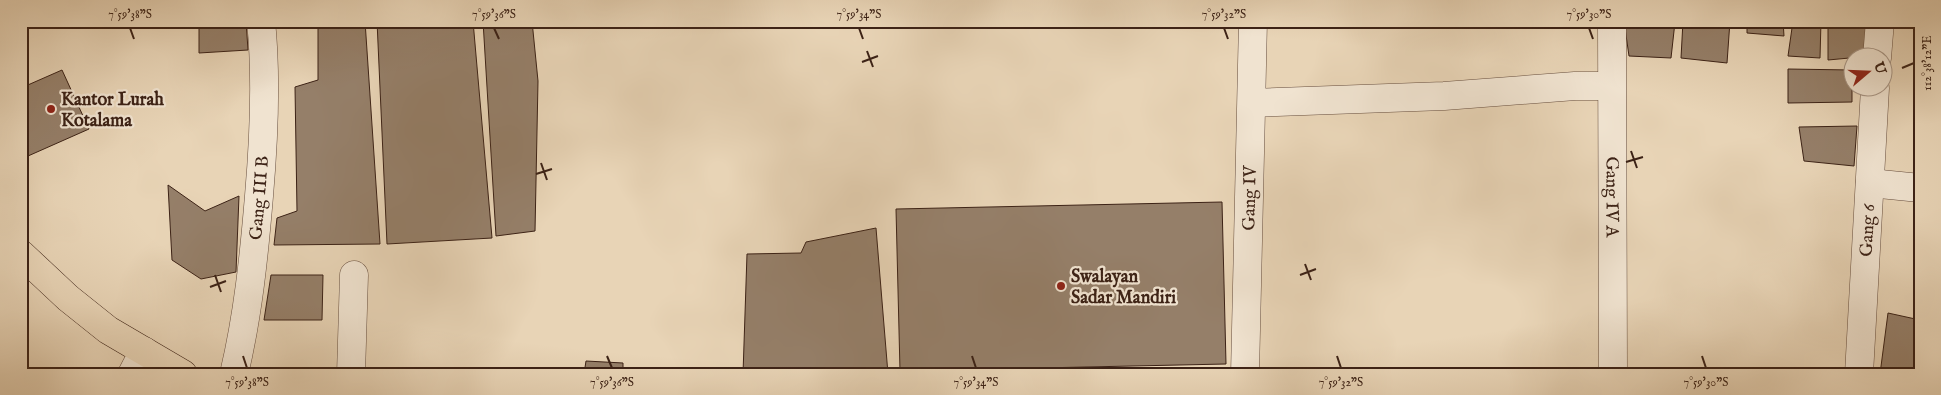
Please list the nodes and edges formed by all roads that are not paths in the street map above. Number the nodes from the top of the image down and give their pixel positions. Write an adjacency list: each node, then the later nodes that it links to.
1 (261, 21): 15 (street, Gang III B)
2 (1253, 21): 8 (street, Gang IV)
3 (1612, 21): 6 (street, Gang IV A)
4 (1880, 21): 5 (street)
5 (1878, 48)
6 (1611, 86): 8 (street); 18 (street, Gang IV A)
7 (1874, 98): 9 (street, Gang 6)
8 (1252, 103): 17 (street, Gang IV)
9 (1870, 183): 10 (street); 19 (street, Gang 6)
10 (1920, 188)
11 (21, 254): 13 (main road)
12 (354, 275): 16 (street)
13 (138, 362): 14 (main road)
14 (183, 374)
15 (234, 374)
16 (351, 374)
17 (1245, 374)
18 (1613, 374)
19 (1859, 374)

